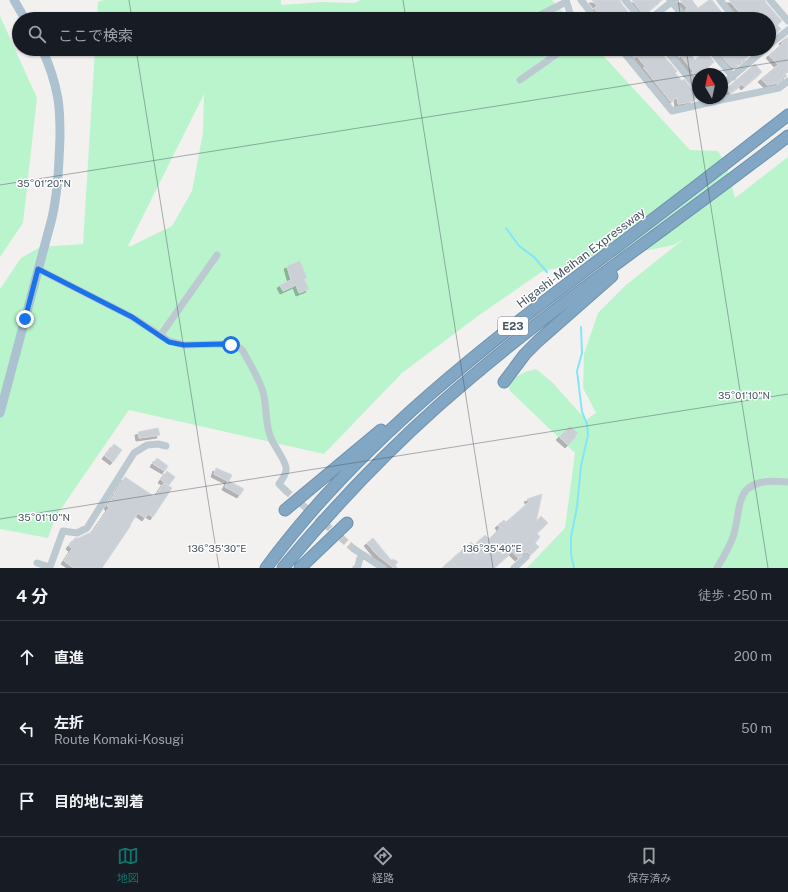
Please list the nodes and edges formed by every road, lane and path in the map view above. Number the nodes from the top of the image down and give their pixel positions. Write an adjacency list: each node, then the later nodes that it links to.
1 (14, 0): 8 (main road)
2 (581, 0): 11 (street)
3 (625, 0): 12 (street)
4 (720, 0): 15 (street)
5 (770, 0): 16 (street)
6 (566, 1): 9 (street); 10 (street)
7 (672, 1): 13 (street); 14 (street)
8 (21, 12)
9 (546, 12)
10 (570, 12)
11 (590, 12)
12 (635, 12)
13 (659, 12)
14 (681, 12)
15 (729, 12)
16 (788, 21)
17 (788, 30): 18 (street)
18 (776, 39)
19 (45, 56): 36 (main road)
20 (554, 56): 26 (street)
21 (627, 56): 31 (street)
22 (672, 56): 27 (street)
23 (716, 56): 25 (street)
24 (756, 56): 25 (street)
25 (733, 77): 28 (street)
26 (520, 80)
27 (692, 81)
28 (728, 81)
29 (788, 81): 30 (street)
30 (728, 96)
31 (692, 104)
32 (788, 116): 38 (highway, Higashi-Meihan Expressway / E23)
33 (788, 136): 34 (highway, E23)
34 (669, 225): 39 (highway); 52 (highway, E23)
35 (217, 255): 37 (street)
36 (38, 269): 37 (street); 40 (main road)
37 (160, 336): 43 (street)
38 (467, 362): 44 (highway); 51 (highway, Higashi-Meihan Expressway / E23)
39 (504, 382)
40 (0, 413)
41 (166, 446): 49 (street)
42 (788, 482): 56 (street)
43 (285, 490)
44 (285, 510)
45 (347, 523): 53 (highway)
46 (354, 549): 47 (street)
47 (361, 554): 50 (street); 54 (street)
48 (526, 557): 55 (street)
49 (37, 563)
50 (359, 567)
51 (266, 568)
52 (283, 568)
53 (300, 568)
54 (383, 568)
55 (514, 568)
56 (717, 568)

